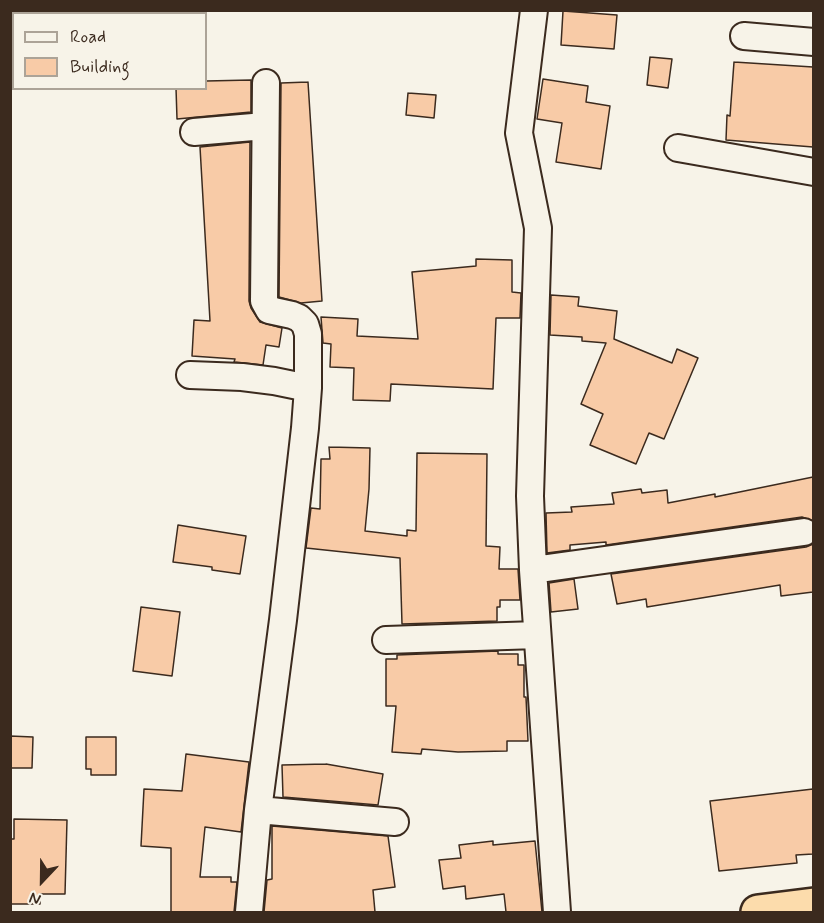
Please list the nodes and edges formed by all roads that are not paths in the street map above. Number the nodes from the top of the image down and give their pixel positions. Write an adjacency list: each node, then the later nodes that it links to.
1 (534, 10): 12 (street)
2 (744, 36): 3 (street)
3 (813, 42)
4 (266, 84): 5 (street)
5 (265, 126): 6 (street); 10 (street)
6 (194, 132)
7 (678, 148): 8 (street)
8 (813, 172)
9 (190, 375): 10 (street)
10 (308, 388): 15 (street)
11 (804, 532): 12 (street)
12 (533, 570): 13 (street)
13 (537, 635): 14 (street); 19 (street)
14 (386, 640)
15 (258, 810): 16 (street); 18 (street)
16 (395, 822)
17 (813, 905): 20 (highway)
18 (249, 912)
19 (557, 912)
20 (765, 912)

